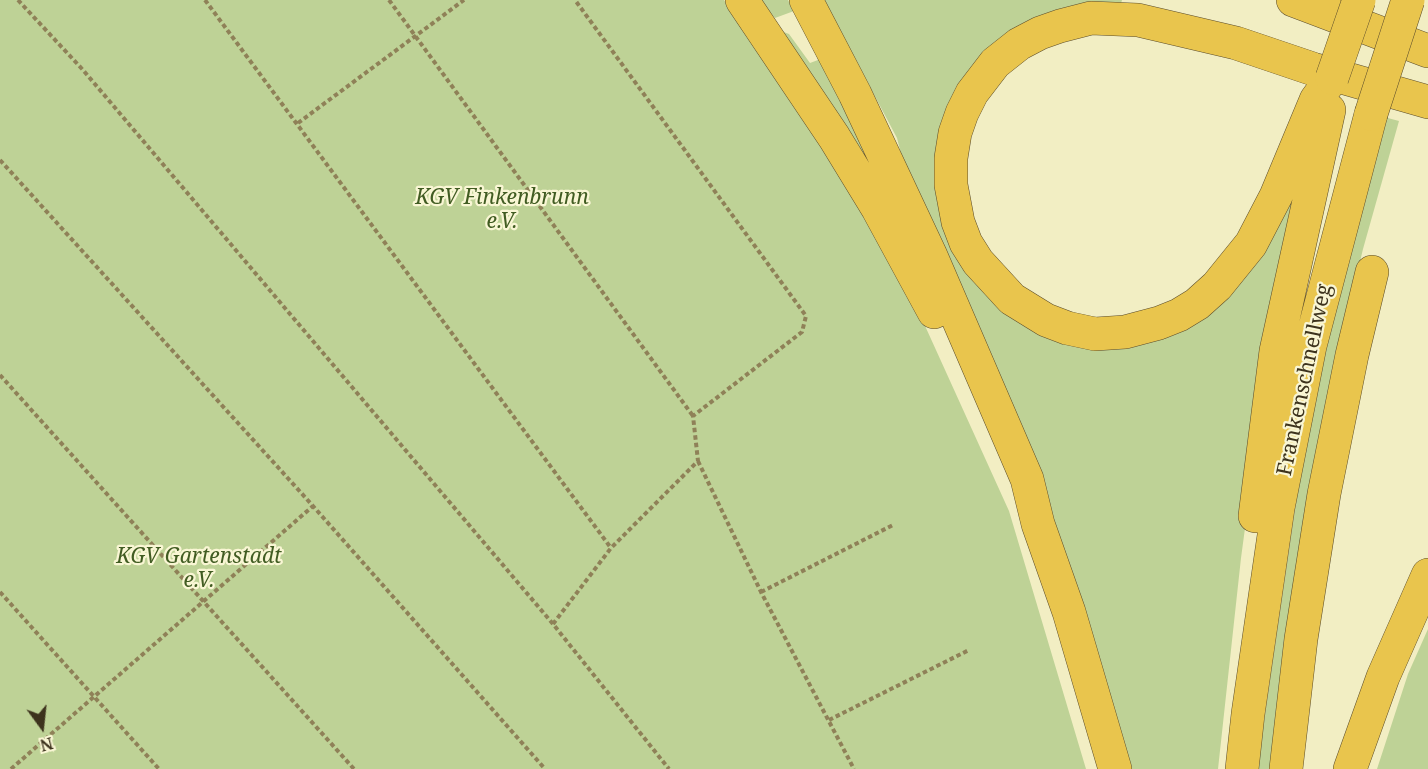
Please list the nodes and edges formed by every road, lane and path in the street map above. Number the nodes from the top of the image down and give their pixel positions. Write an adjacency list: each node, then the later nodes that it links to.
1 (18, 0): 32 (path)
2 (206, 0): 18 (path)
3 (389, 0): 13 (path)
4 (464, 0): 13 (path)
5 (575, 0): 22 (path)
6 (742, 0): 25 (highway)
7 (806, 0): 25 (highway)
8 (1142, 0): 14 (highway)
9 (1293, 0): 15 (highway)
10 (1359, 0): 16 (highway, bridge)
11 (1406, 0): 12 (highway); 36 (highway, Frankenschnellweg, bridge)
12 (1428, 8)
13 (415, 36): 18 (path); 22 (path)
14 (1236, 43): 16 (highway); 17 (highway)
15 (1428, 51)
16 (1326, 94): 36 (highway)
17 (1428, 102)
18 (298, 123): 27 (path)
19 (0, 160): 24 (path)
20 (1372, 272): 45 (highway, Frankenschnellweg)
21 (0, 375): 31 (path)
22 (693, 416): 23 (path)
23 (698, 461): 27 (path); 30 (path)
24 (313, 506): 31 (path); 40 (path)
25 (1038, 524): 43 (highway)
26 (893, 525): 30 (path)
27 (611, 548): 32 (path)
28 (1428, 575): 46 (highway)
29 (0, 592): 34 (path)
30 (761, 592): 35 (path)
31 (204, 601): 34 (path); 39 (path)
32 (553, 624): 41 (path)
33 (969, 650): 35 (path)
34 (94, 697): 37 (path); 38 (path)
35 (829, 720): 42 (path)
36 (1245, 734): 44 (highway, Frankenschnellweg)
37 (12, 769)
38 (159, 769)
39 (354, 769)
40 (545, 769)
41 (669, 769)
42 (854, 769)
43 (1115, 769)
44 (1242, 769)
45 (1286, 769)
46 (1350, 769)

